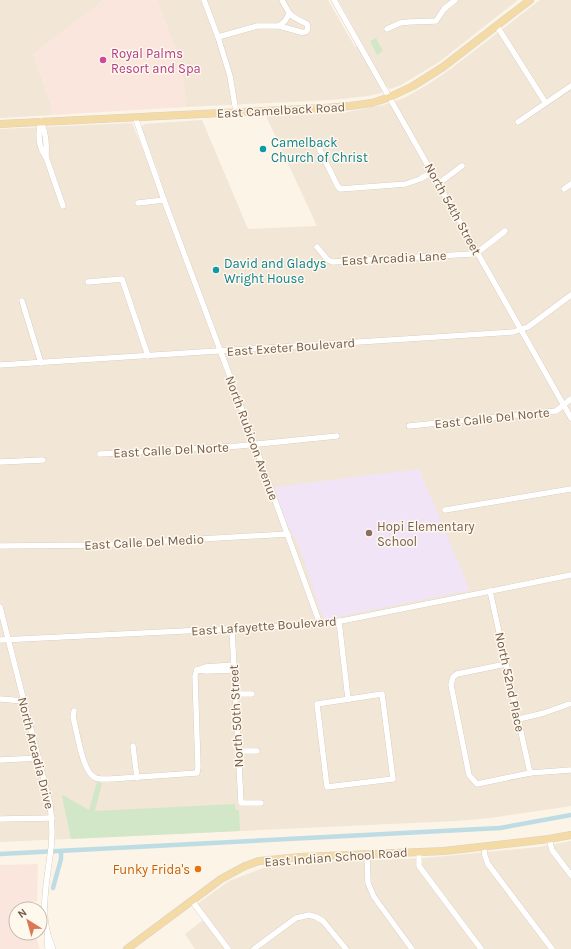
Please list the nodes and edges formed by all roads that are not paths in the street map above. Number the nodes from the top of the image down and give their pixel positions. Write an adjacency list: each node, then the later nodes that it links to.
1 (204, 0): 10 (street)
2 (282, 0): 6 (street)
3 (334, 0): 12 (street, North 54th Street)
4 (455, 0): 9 (street)
5 (530, 0): 8 (main road, East Camelback Road)
6 (289, 14): 7 (street); 7 (street)
7 (279, 26): 10 (street)
8 (497, 26): 12 (main road, East Camelback Road); 13 (street)
9 (387, 29)
10 (218, 37): 14 (street)
11 (571, 86): 13 (street)
12 (390, 97): 14 (main road, East Camelback Road); 21 (street, North 54th Street)
13 (545, 102): 17 (street)
14 (236, 112): 15 (main road, East Camelback Road)
15 (135, 117): 16 (main road, East Camelback Road); 25 (street, North Rubicon Avenue)
16 (41, 121): 18 (main road, East Camelback Road); 27 (street)
17 (518, 122)
18 (0, 124)
19 (318, 146): 21 (street)
20 (462, 166): 22 (street)
21 (432, 172): 22 (street, North 54th Street)
22 (439, 183): 30 (street, North 54th Street)
23 (571, 184): 24 (street)
24 (564, 189)
25 (164, 200): 26 (street); 35 (street, North Rubicon Avenue)
26 (138, 203)
27 (62, 206)
28 (505, 231): 30 (street)
29 (317, 247): 30 (street, East Arcadia Lane)
30 (478, 252): 34 (street, North 54th Street)
31 (88, 282): 36 (street)
32 (571, 295): 34 (street, East Exeter Boulevard)
33 (22, 301): 37 (street)
34 (521, 330): 35 (street, East Exeter Boulevard); 40 (street, North 54th Street)
35 (221, 351): 36 (street, East Exeter Boulevard); 44 (street, North Rubicon Avenue)
36 (148, 356): 37 (street, East Exeter Boulevard)
37 (41, 363): 38 (street, East Exeter Boulevard)
38 (0, 365)
39 (571, 399): 40 (street, East Calle Del Norte)
40 (563, 405): 41 (street, North 54th Street); 42 (street, East Calle Del Norte)
41 (571, 418)
42 (409, 426)
43 (337, 436): 44 (street, East Calle Del Norte)
44 (254, 445): 45 (street, East Calle Del Norte); 50 (street, North Rubicon Avenue)
45 (100, 454)
46 (43, 460): 47 (street)
47 (0, 462)
48 (571, 489): 49 (street)
49 (445, 510)
50 (288, 534): 51 (street, East Calle Del Medio); 56 (street, North Rubicon Avenue)
51 (0, 546)
52 (571, 575): 53 (street, East Lafayette Boulevard)
53 (490, 591): 55 (street, East Lafayette Boulevard); 60 (street, North 52nd Place)
54 (0, 606): 59 (street, North Arcadia Drive)
55 (338, 621): 56 (street, East Lafayette Boulevard); 65 (street)
56 (320, 624): 57 (street, East Lafayette Boulevard)
57 (232, 629): 59 (street, East Lafayette Boulevard); 61 (street, North 50th Street)
58 (0, 640): 59 (street, East Lafayette Boulevard)
59 (9, 640): 66 (street, North Arcadia Drive)
60 (506, 664): 69 (street, North 52nd Place); 76 (street)
61 (234, 668): 62 (street, North 50th Street); 77 (street)
62 (235, 694): 63 (street); 72 (street, North 50th Street)
63 (252, 694)
64 (0, 699): 66 (street)
65 (348, 699): 65 (street)
66 (24, 701): 73 (street, North Arcadia Drive)
67 (569, 704): 69 (street)
68 (74, 711): 77 (street)
69 (519, 719): 76 (street, North 52nd Place)
70 (133, 746): 77 (street)
71 (258, 750): 72 (street)
72 (238, 751): 78 (street, North 50th Street)
73 (39, 758): 74 (street); 79 (street, North Arcadia Drive)
74 (0, 760)
75 (571, 770): 76 (street)
76 (530, 773)
77 (137, 778)
78 (261, 803)
79 (52, 818): 80 (street); 87 (street, North Arcadia Drive)
80 (0, 819)
81 (571, 835): 82 (main road, East Indian School Road)
82 (549, 839): 83 (main road, East Indian School Road); 86 (street)
83 (484, 847): 84 (main road, East Indian School Road); 97 (street)
84 (419, 852): 85 (main road, East Indian School Road); 96 (street)
85 (367, 854): 88 (main road, East Indian School Road); 95 (street)
86 (571, 875)
87 (46, 901)
88 (192, 901): 91 (main road, East Indian School Road); 92 (street)
89 (48, 935): 90 (street, North Arcadia Drive)
90 (53, 949)
91 (126, 949)
92 (228, 949)
93 (254, 949): 94 (street)
94 (344, 949)
95 (412, 949)
96 (481, 949)
97 (552, 949)

